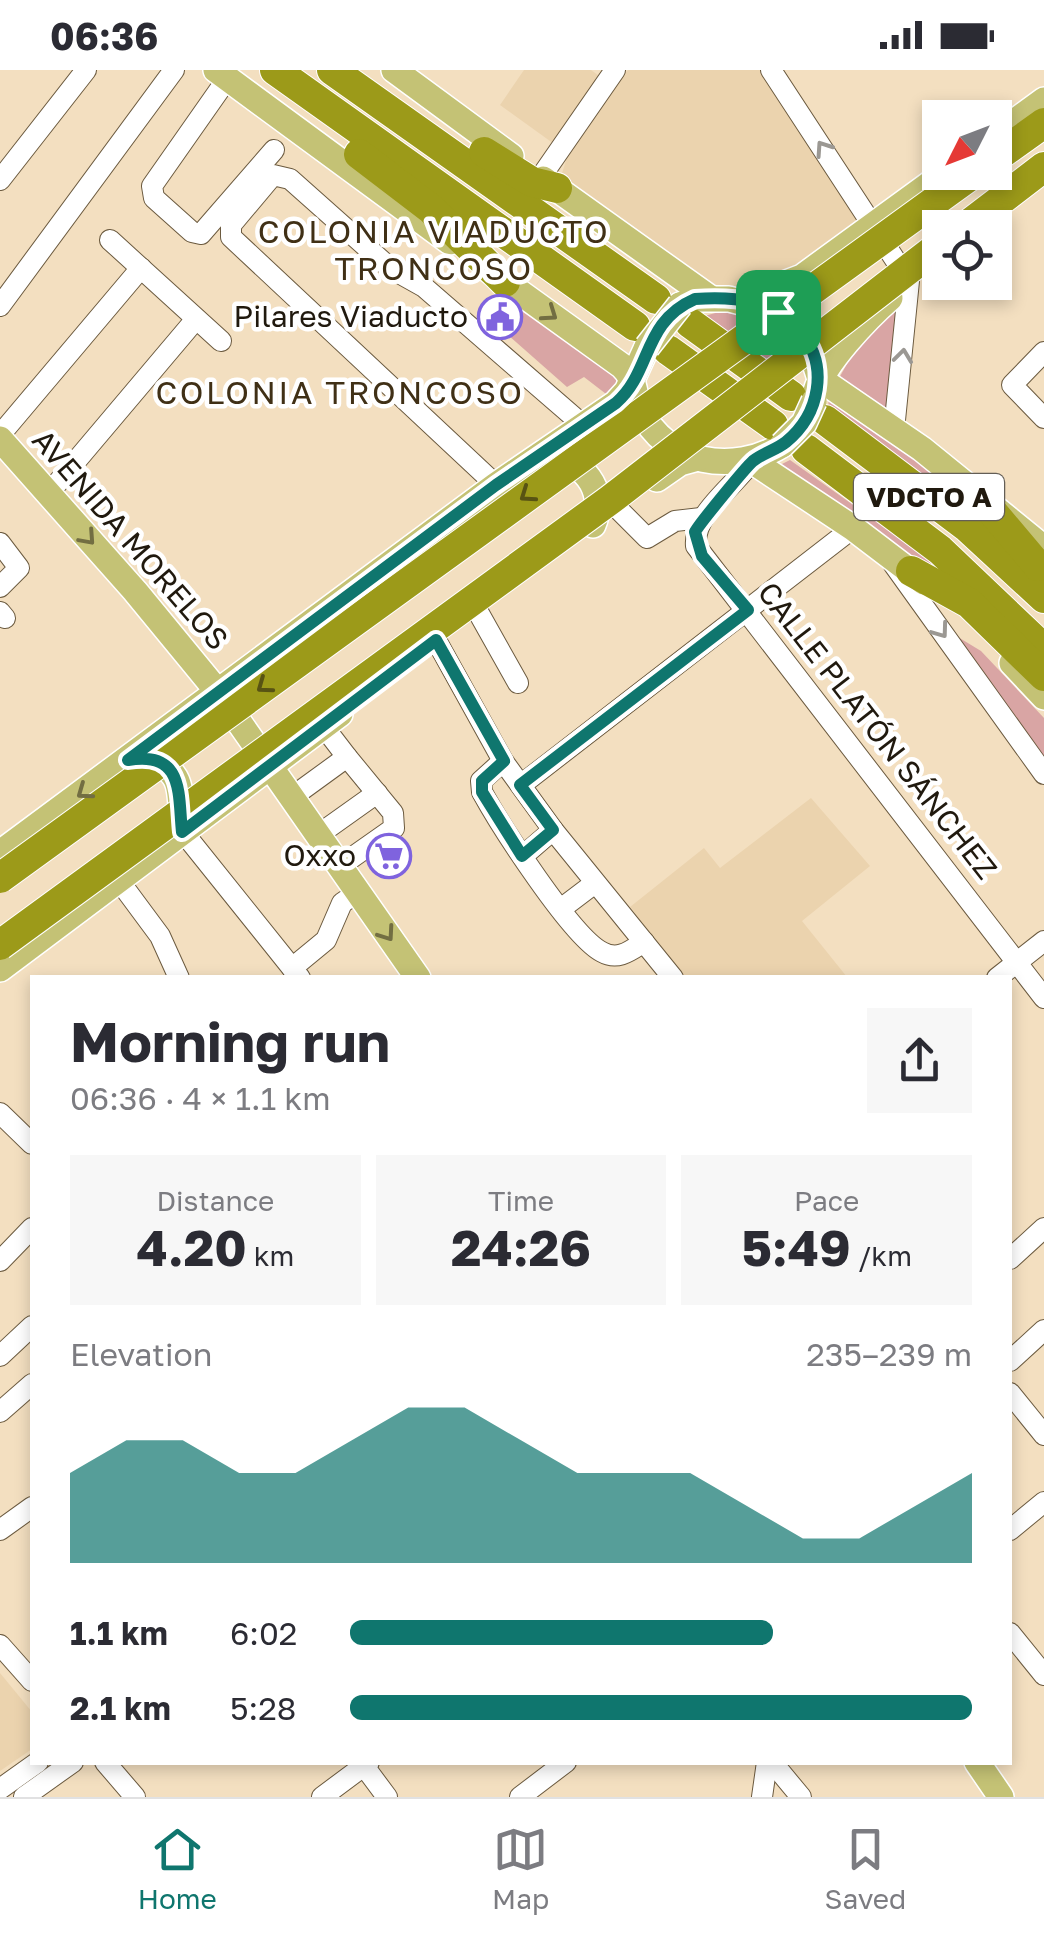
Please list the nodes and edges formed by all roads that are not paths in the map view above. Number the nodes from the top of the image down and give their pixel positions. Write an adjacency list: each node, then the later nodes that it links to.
1 (86, 70): 15 (street)
2 (174, 70): 32 (street)
3 (275, 70): 36 (highway, VDCTO A)
4 (332, 70): 33 (highway, VDCTO A)
5 (365, 70): 17 (highway)
6 (394, 70): 17 (main road)
7 (615, 70): 17 (street)
8 (771, 70): 23 (street, one-way to 8)
9 (231, 73): 14 (street); 29 (highway)
10 (1044, 100): 12 (main road)
11 (1044, 123): 13 (highway)
12 (1012, 124)
13 (1012, 146)
14 (274, 150)
15 (1, 179)
16 (1043, 179): 21 (highway); 22 (main road)
17 (544, 183): 31 (main road)
18 (922, 190): 20 (main road)
19 (950, 190): 85 (highway, one-way to 85, bridge)
20 (905, 203): 23 (main road); 25 (main road)
21 (993, 210)
22 (1003, 210)
23 (875, 226): 30 (street); 31 (main road)
24 (110, 240): 27 (street)
25 (922, 253)
26 (922, 260): 92 (highway, bridge)
27 (141, 268): 34 (street); 43 (street)
28 (922, 271): 30 (main road)
29 (504, 282): 38 (main road, one-way to 38)
30 (909, 282): 39 (main road); 42 (street, one-way to 30)
31 (727, 299): 33 (main road); 39 (main road)
32 (0, 306)
33 (675, 309): 36 (main road, bridge); 39 (highway, VDCTO A)
34 (196, 319): 35 (street); 50 (street)
35 (221, 341)
36 (650, 341): 38 (main road); 44 (highway, VDCTO A)
37 (1044, 352): 40 (street)
38 (634, 379): 41 (main road); 46 (main road)
39 (812, 399): 42 (main road); 44 (main road, bridge); 61 (highway, VDCTO A)
40 (1044, 418)
41 (583, 425): 45 (main road); 48 (street)
42 (894, 430): 49 (main road)
43 (0, 437): 50 (main road, AVENIDA MORELOS)
44 (787, 440): 47 (main road); 65 (highway, VDCTO A)
45 (537, 457): 48 (main road); 53 (main road)
46 (698, 458): 47 (main road); 51 (main road)
47 (752, 461): 52 (street); 54 (main road)
48 (496, 485): 68 (main road)
49 (974, 490): 56 (main road); 59 (highway)
50 (49, 494): 68 (main road, AVENIDA MORELOS, one-way to 68)
51 (617, 508): 52 (street); 53 (main road)
52 (701, 518): 63 (street, CALLE PLATÓN SÁNCHEZ)
53 (594, 525): 62 (main road)
54 (853, 528): 57 (main road); 63 (street)
55 (0, 542): 60 (street)
56 (1044, 548)
57 (884, 552): 58 (main road); 75 (street, one-way to 75)
58 (910, 571): 66 (highway); 69 (main road)
59 (1044, 572)
60 (0, 587)
61 (1044, 598)
62 (477, 610): 64 (main road); 67 (street)
63 (748, 610): 76 (street); 93 (street, CALLE PLATÓN SÁNCHEZ)
64 (436, 640): 70 (main road); 73 (street)
65 (1044, 649)
66 (1044, 676)
67 (518, 684)
68 (218, 692): 72 (main road); 74 (main road, AVENIDA MORELOS)
69 (1044, 698)
70 (324, 727): 71 (street); 74 (main road)
71 (348, 756): 77 (street); 78 (street)
72 (128, 760): 80 (main road); 82 (main road, one-way to 82)
73 (504, 761): 76 (street); 83 (street)
74 (271, 768): 78 (main road, AVENIDA MORELOS); 80 (main road)
75 (1044, 774)
76 (520, 785): 79 (street)
77 (377, 793): 81 (street); 84 (street)
78 (292, 798): 81 (main road, AVENIDA MORELOS)
79 (553, 830): 83 (street); 87 (street)
80 (182, 832): 86 (main road); 95 (street)
81 (318, 835): 84 (main road, AVENIDA MORELOS)
82 (0, 854)
83 (522, 856): 89 (street)
84 (340, 866): 88 (main road, AVENIDA MORELOS)
85 (0, 878)
86 (120, 882): 94 (main road); 96 (street)
87 (595, 883): 89 (street); 90 (street)
88 (358, 892): 95 (street); 97 (main road, AVENIDA MORELOS, one-way to 97)
89 (562, 908): 90 (street)
90 (644, 942): 98 (street)
91 (1044, 942): 93 (street)
92 (0, 945)
93 (1017, 962): 99 (street); 100 (street, CALLE PLATÓN SÁNCHEZ)
94 (0, 969)
95 (296, 973)
96 (179, 975)
97 (416, 975)
98 (671, 975)
99 (1000, 975)
100 (1044, 998)
101 (0, 1113): 102 (street)
102 (30, 1142)
103 (1044, 1228): 105 (street)
104 (30, 1230): 106 (street)
105 (1012, 1256)
106 (0, 1261)
107 (30, 1328): 109 (street)
108 (1044, 1330): 110 (street)
109 (0, 1356)
110 (1012, 1359)
111 (30, 1386): 113 (street)
112 (1012, 1395): 114 (street)
113 (0, 1412)
114 (1044, 1435)
115 (1044, 1502): 117 (street)
116 (30, 1508): 118 (street)
117 (1012, 1528)
118 (0, 1530)
119 (1012, 1636): 122 (street)
120 (0, 1645): 121 (street)
121 (30, 1676)
122 (1044, 1676)
123 (34, 1765): 132 (street)
124 (69, 1765): 133 (street)
125 (364, 1765): 135 (street)
126 (366, 1765): 136 (street)
127 (562, 1765): 137 (street)
128 (768, 1765): 138 (street)
129 (772, 1765): 139 (street)
130 (978, 1765): 140 (main road)
131 (116, 1766): 134 (street)
132 (0, 1789)
133 (24, 1797)
134 (135, 1797)
135 (322, 1797)
136 (387, 1797)
137 (520, 1797)
138 (762, 1797)
139 (801, 1797)
140 (1001, 1797)

